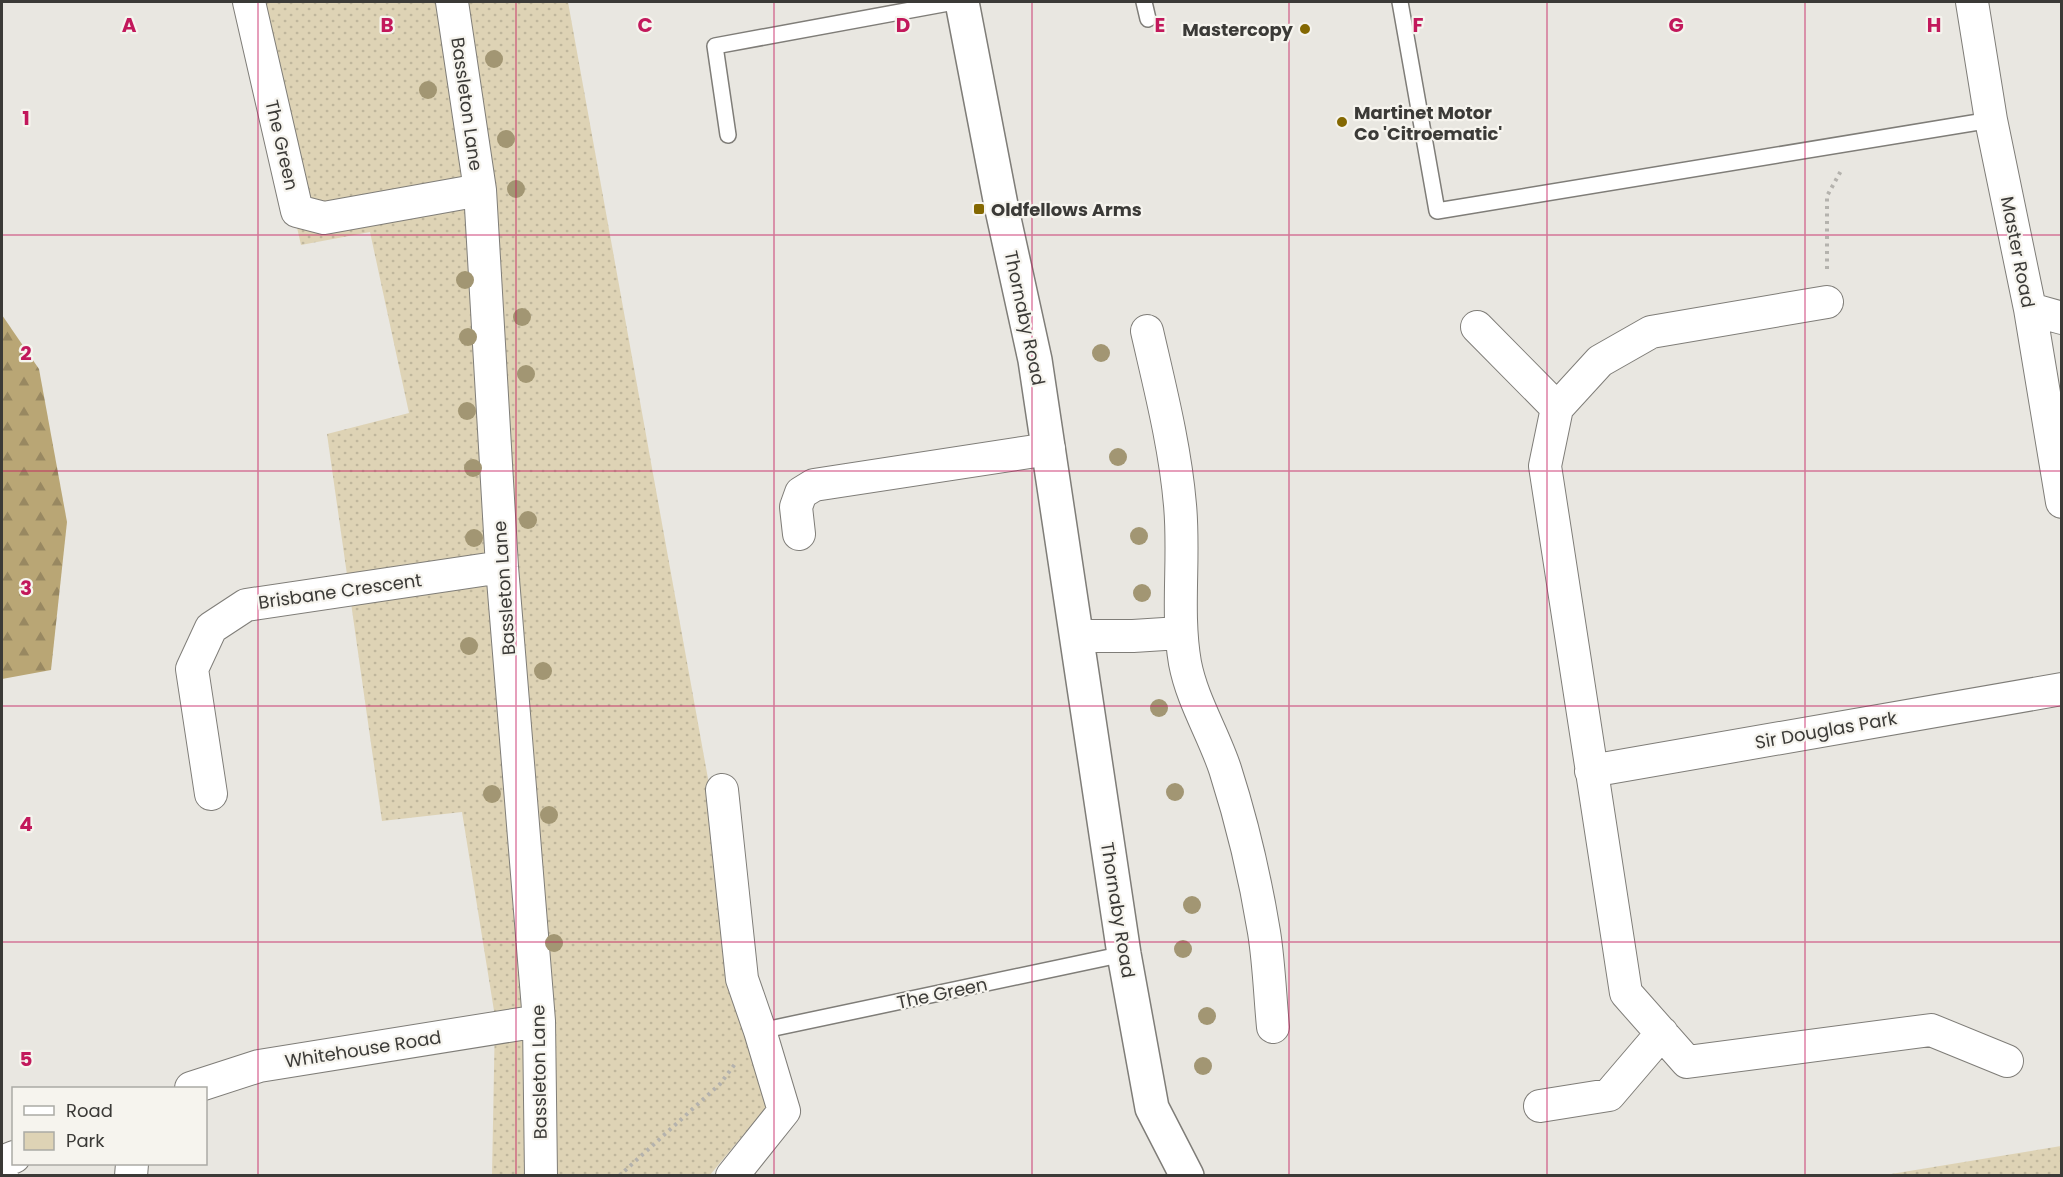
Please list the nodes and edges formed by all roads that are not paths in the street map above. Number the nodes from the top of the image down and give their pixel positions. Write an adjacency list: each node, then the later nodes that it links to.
1 (249, 2): 11 (street, The Green)
2 (452, 2): 11 (street, Bassleton Lane)
3 (954, 2): 10 (lane)
4 (962, 2): 18 (street, Thornaby Road)
5 (1144, 2): 8 (lane)
6 (1400, 2): 9 (lane)
7 (1972, 2): 9 (street, Master Road)
8 (1148, 19)
9 (1991, 120): 13 (street, Master Road)
10 (728, 135)
11 (480, 190): 21 (street, Bassleton Lane)
12 (1827, 302): 17 (street)
13 (2030, 309): 14 (street); 19 (street, Master Road)
14 (2061, 318)
15 (1477, 327): 17 (street)
16 (1147, 331): 22 (street)
17 (1557, 408): 25 (street)
18 (1049, 449): 20 (street); 23 (street, Thornaby Road)
19 (2061, 502)
20 (799, 534)
21 (502, 567): 27 (street, Brisbane Crescent); 29 (street, Bassleton Lane)
22 (1180, 633): 23 (street); 30 (street)
23 (1077, 636): 28 (street, Thornaby Road)
24 (2061, 689): 25 (street, Sir Douglas Park)
25 (1591, 771): 32 (street)
26 (722, 789): 31 (street)
27 (211, 794)
28 (1124, 954): 31 (lane, The Green); 38 (street, Thornaby Road)
29 (539, 1021): 34 (street, Whitehouse Road); 36 (street, Bassleton Lane)
30 (1273, 1027)
31 (760, 1031): 37 (street)
32 (1662, 1033): 33 (street); 35 (street)
33 (2007, 1061)
34 (197, 1087)
35 (1540, 1106)
36 (541, 1176)
37 (732, 1176)
38 (1187, 1176)

